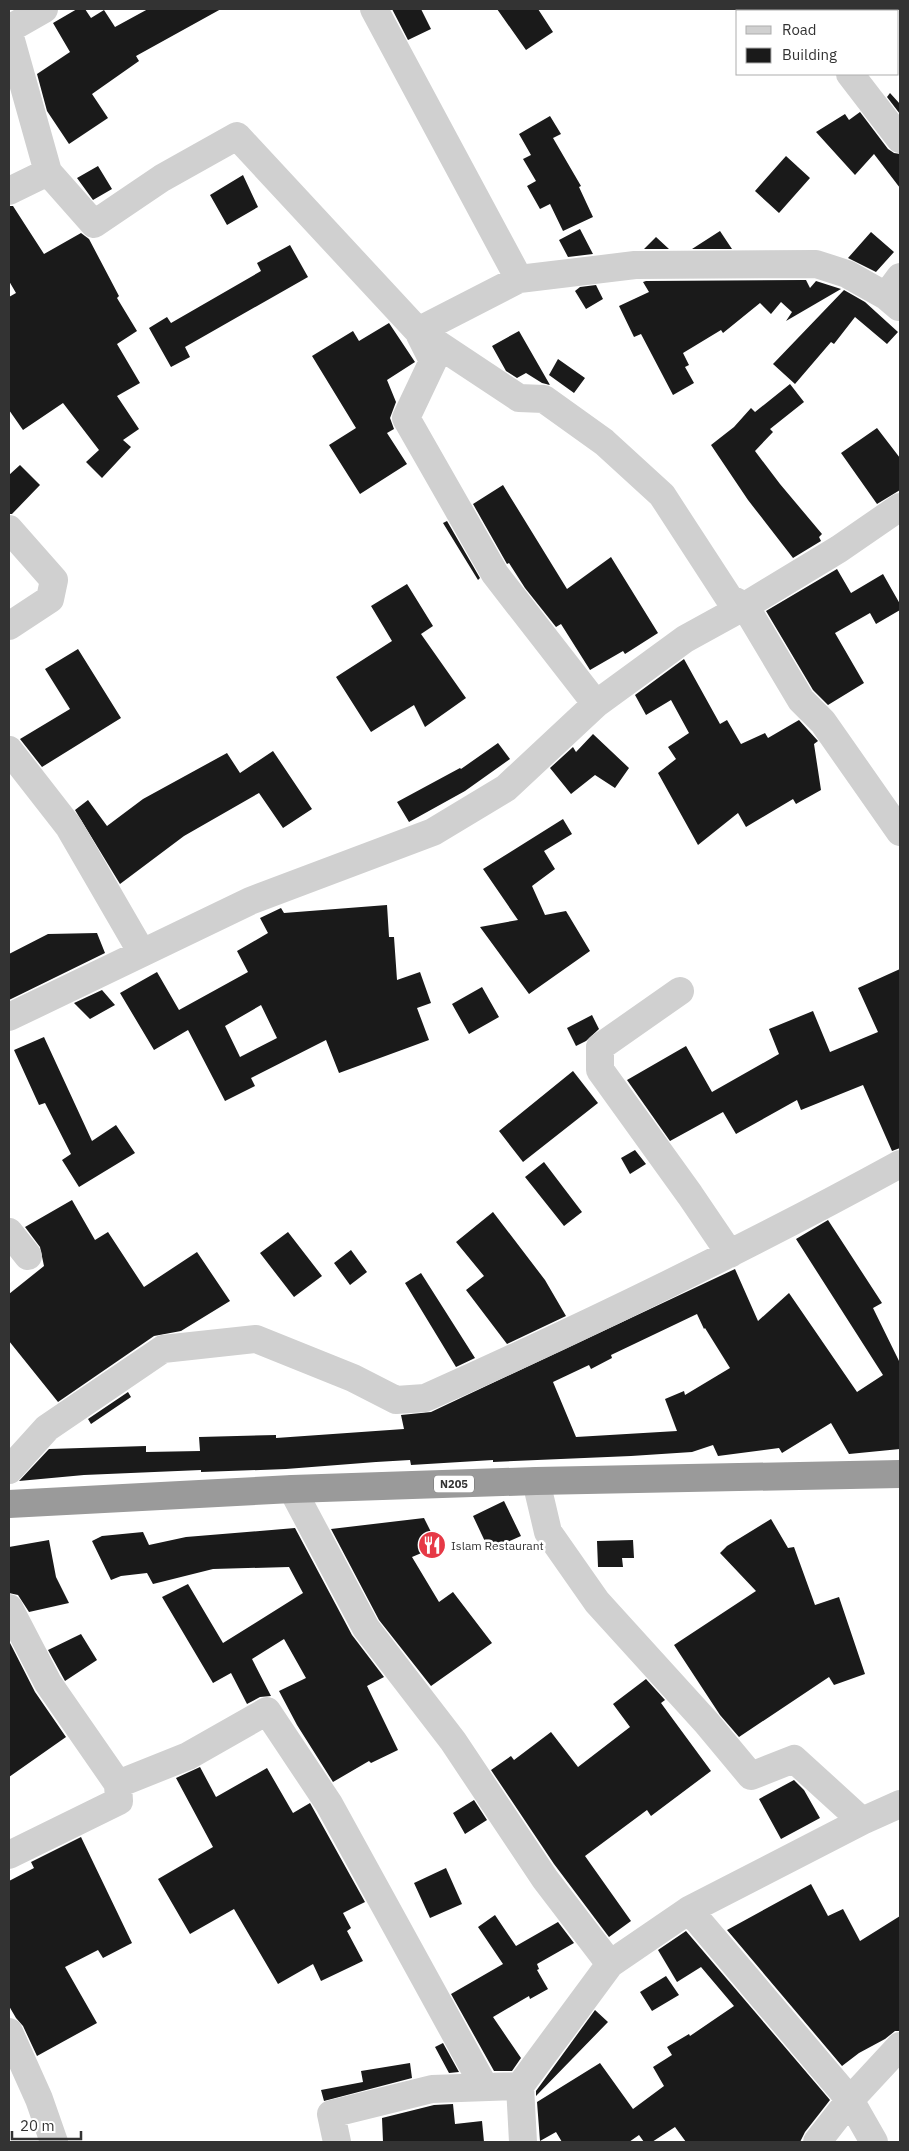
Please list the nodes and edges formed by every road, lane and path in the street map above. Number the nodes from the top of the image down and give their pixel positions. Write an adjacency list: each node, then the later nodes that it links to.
1 (44, 9): 3 (street)
2 (374, 9): 8 (street)
3 (9, 31): 6 (street)
4 (851, 75): 5 (street)
5 (900, 139)
6 (48, 172): 7 (street); 10 (street)
7 (9, 191)
8 (519, 279): 9 (street); 10 (street)
9 (895, 293)
10 (418, 330): 13 (street); 15 (street)
11 (900, 507): 13 (street)
12 (9, 528): 14 (street)
13 (745, 606): 15 (street); 17 (street)
14 (9, 626)
15 (596, 704): 18 (street)
16 (9, 750): 18 (street)
17 (900, 832)
18 (142, 954): 20 (street)
19 (680, 991): 23 (street)
20 (9, 1017)
21 (900, 1164): 23 (street)
22 (9, 1232): 24 (street)
23 (730, 1254): 25 (street)
24 (28, 1256)
25 (9, 1470)
26 (900, 1474): 27 (highway, N205)
27 (536, 1481): 28 (highway, N205); 33 (street)
28 (292, 1489): 29 (highway, N205); 36 (street)
29 (9, 1504)
30 (9, 1608): 31 (street)
31 (118, 1784): 34 (street); 39 (street)
32 (900, 1804): 33 (street)
33 (862, 1820): 35 (street)
34 (9, 1855)
35 (688, 1910): 36 (street); 41 (street)
36 (610, 1964): 40 (street)
37 (9, 2032): 42 (street)
38 (900, 2046): 41 (street)
39 (484, 2086): 40 (street); 43 (street)
40 (520, 2086): 44 (street)
41 (850, 2100): 45 (street); 46 (street)
42 (54, 2142)
43 (337, 2142)
44 (523, 2142)
45 (817, 2142)
46 (874, 2142)

